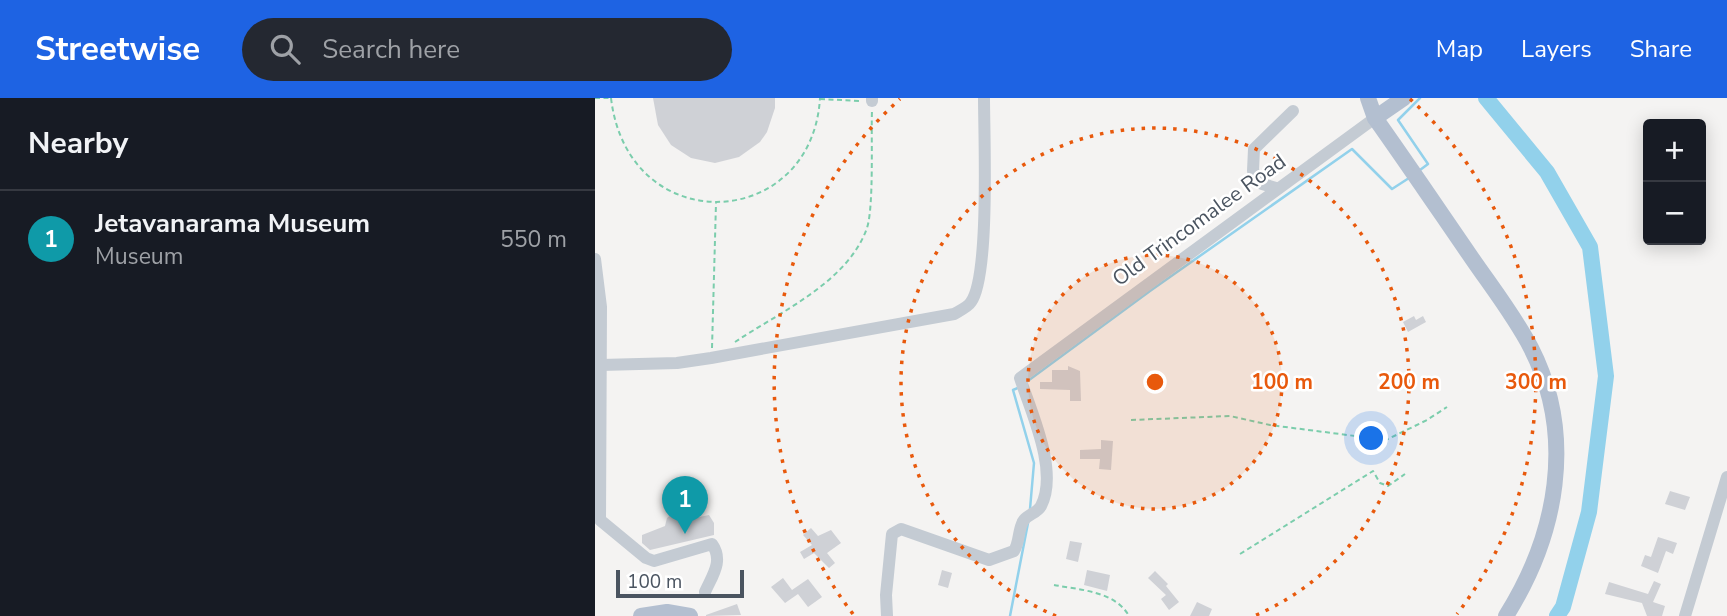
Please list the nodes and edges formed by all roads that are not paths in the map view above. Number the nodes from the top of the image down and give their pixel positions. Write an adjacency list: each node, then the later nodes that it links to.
1 (984, 98): 8 (street)
2 (1368, 98): 5 (main road)
3 (1401, 101): 5 (main road, Old Trincomalee Road)
4 (1293, 111): 6 (street)
5 (1375, 118): 6 (street, Old Trincomalee Road); 14 (main road)
6 (1276, 188): 13 (street, Old Trincomalee Road)
7 (595, 259): 8 (street)
8 (601, 365): 10 (street)
9 (1727, 477): 15 (street)
10 (705, 592)
11 (642, 616): 12 (main road)
12 (690, 616)
13 (887, 616)
14 (1506, 616)
15 (1685, 616)

